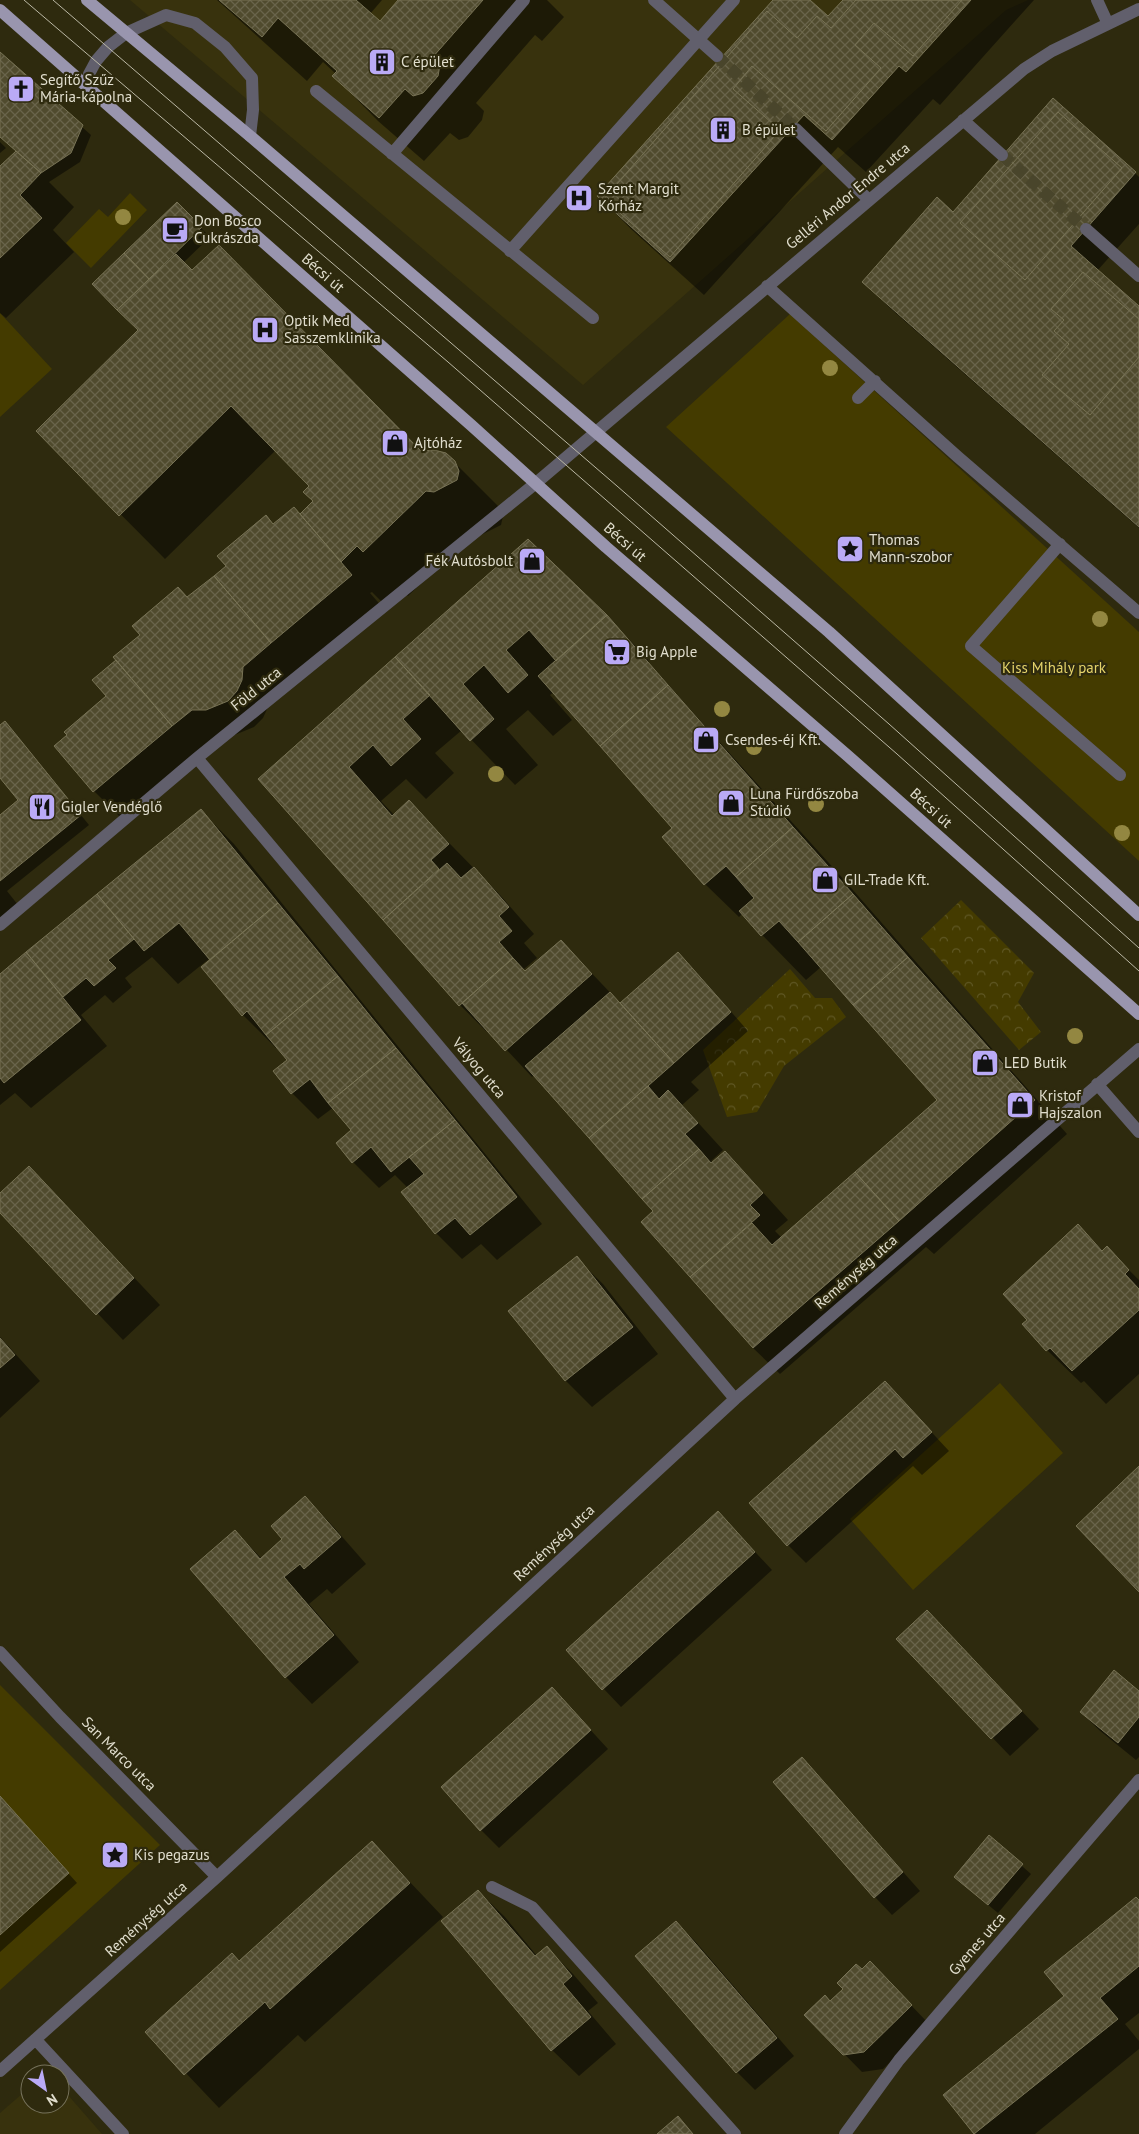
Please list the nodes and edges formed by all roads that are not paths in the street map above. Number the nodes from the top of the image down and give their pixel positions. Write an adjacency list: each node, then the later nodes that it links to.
1 (87, 0): 9 (main road)
2 (524, 0): 17 (street)
3 (654, 0): 10 (street)
4 (734, 0): 10 (street)
5 (1097, 0): 8 (street)
6 (1139, 9): 8 (street, Gelléri Andor Endre utca)
7 (0, 10): 13 (main road, Bécsi út)
8 (1108, 24): 14 (street, Gelléri Andor Endre utca)
9 (126, 33): 13 (street); 16 (main road); 16 (street)
10 (698, 39): 11 (street); 21 (street)
11 (717, 56)
12 (316, 90): 17 (street)
13 (92, 92): 28 (main road, Bécsi út)
14 (963, 120): 18 (street); 19 (street, Gelléri Andor Endre utca)
15 (796, 129): 19 (street)
16 (250, 136): 27 (main road)
17 (392, 154): 21 (street)
18 (1002, 155)
19 (869, 200): 23 (street, Gelléri Andor Endre utca)
20 (1086, 229): 22 (street)
21 (510, 250): 24 (street)
22 (1139, 276)
23 (767, 286): 25 (street); 27 (street, Gelléri Andor Endre utca)
24 (593, 318)
25 (875, 381): 26 (street); 29 (street)
26 (858, 398)
27 (595, 432): 28 (street, Föld utca); 33 (main road)
28 (536, 483): 31 (street, Föld utca); 35 (main road, Bécsi út)
29 (1060, 544): 30 (street); 32 (street)
30 (1139, 613)
31 (198, 758): 34 (street, Föld utca); 39 (street, Vályog utca)
32 (1120, 775)
33 (1139, 915)
34 (0, 925)
35 (1139, 1014)
36 (1139, 1049): 37 (street, Reménység utca)
37 (1097, 1084): 38 (street); 39 (street, Reménység utca)
38 (1139, 1132)
39 (735, 1399): 42 (street, Reménység utca)
40 (0, 1652): 42 (street, San Marco utca)
41 (1139, 1780): 48 (street, Gyenes utca)
42 (217, 1877): 44 (street, Reménység utca)
43 (492, 1887): 47 (street)
44 (36, 2040): 45 (street, Reménység utca); 46 (street)
45 (0, 2071)
46 (122, 2134)
47 (735, 2134)
48 (845, 2134)

